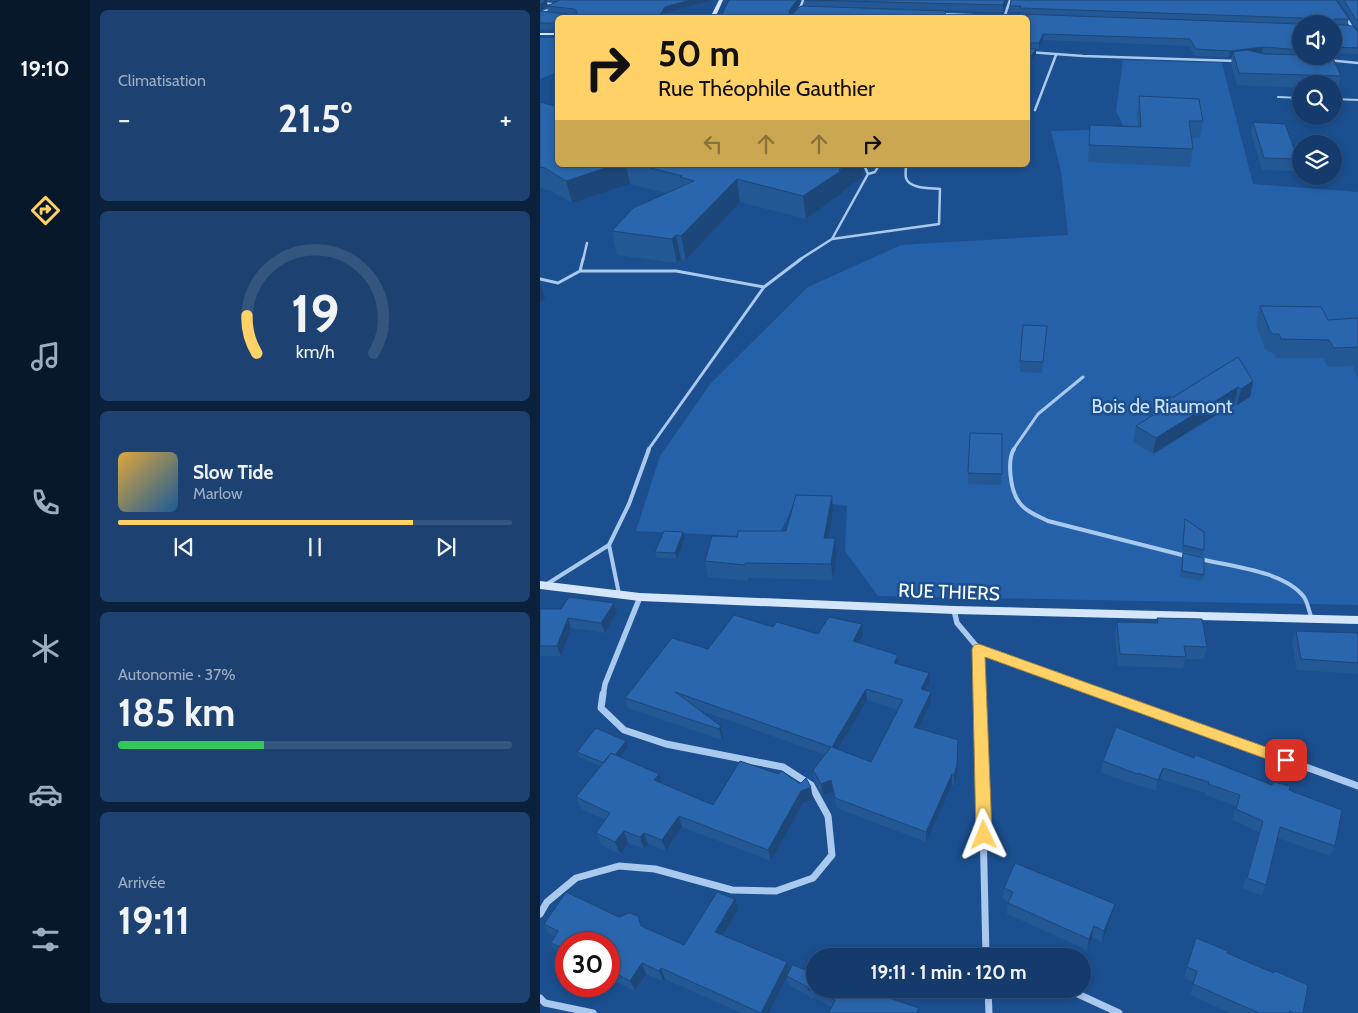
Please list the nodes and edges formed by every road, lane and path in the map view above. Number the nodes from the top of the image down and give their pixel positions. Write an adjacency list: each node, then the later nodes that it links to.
1 (721, 0): 9 (street)
2 (803, 0): 10 (street)
3 (1010, 0): 12 (street)
4 (540, 3): 5 (lane)
5 (540, 14): 8 (lane)
6 (933, 14): 11 (street)
7 (1344, 14): 14 (street)
8 (548, 15)
9 (714, 15)
10 (795, 15)
11 (957, 15)
12 (1005, 15)
13 (1344, 29): 14 (street)
14 (1354, 29): 15 (street); 18 (street)
15 (1358, 29)
16 (540, 34): 17 (street)
17 (555, 34)
18 (1358, 37)
19 (1030, 52): 20 (street)
20 (1056, 54): 21 (street); 28 (street)
21 (1240, 60)
22 (1342, 61): 23 (street)
23 (1358, 63)
24 (1278, 97): 25 (lane)
25 (1292, 98)
26 (1342, 99): 27 (lane)
27 (1358, 100)
28 (1035, 110)
29 (865, 167): 32 (lane)
30 (878, 167): 32 (lane)
31 (906, 167): 33 (lane)
32 (868, 174): 33 (lane)
33 (832, 239): 37 (lane)
34 (587, 243): 35 (lane)
35 (580, 271): 36 (lane); 37 (lane)
36 (540, 279)
37 (764, 287): 39 (lane)
38 (1083, 377): 44 (lane)
39 (608, 545): 40 (lane); 41 (lane)
40 (542, 586): 41 (street, RUE THIERS)
41 (620, 596): 42 (street, RUE THIERS)
42 (640, 597): 43 (street, RUE THIERS); 48 (street)
43 (954, 610): 44 (street, RUE THIERS); 46 (street)
44 (1312, 619): 45 (street, RUE THIERS)
45 (1358, 620)
46 (979, 649): 47 (street); 49 (street)
47 (1358, 786)
48 (540, 914)
49 (986, 948)
50 (540, 998): 53 (street)
51 (988, 998): 54 (street)
52 (1086, 998): 55 (street)
53 (593, 1013)
54 (989, 1013)
55 (1119, 1013)

